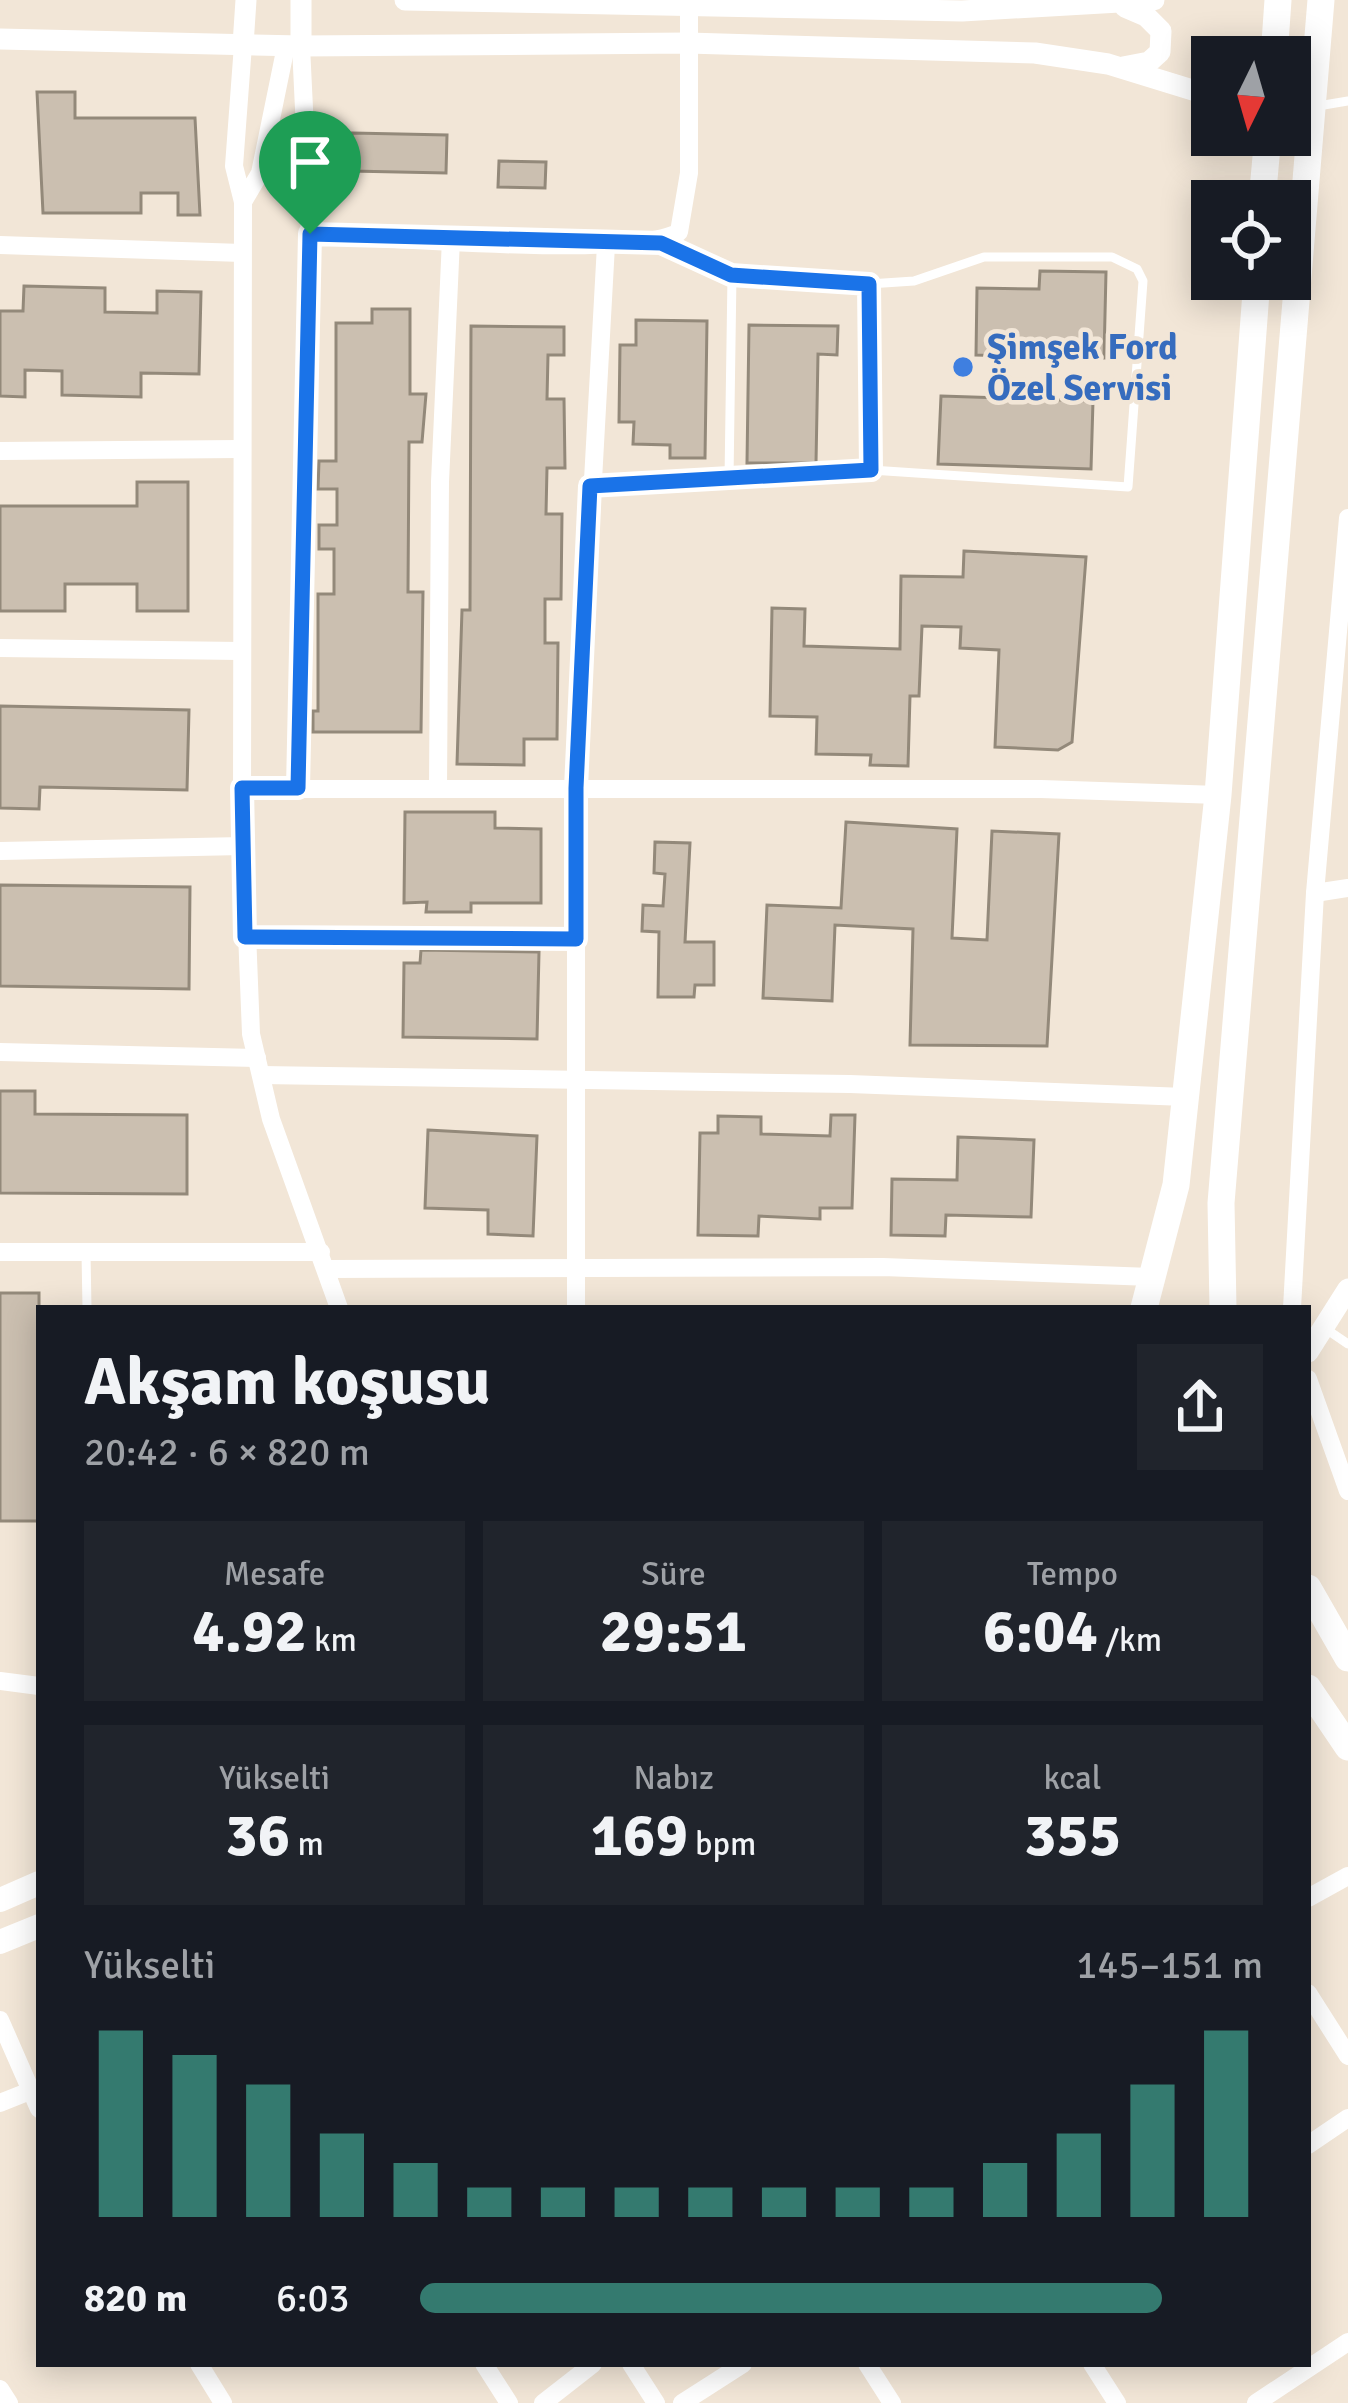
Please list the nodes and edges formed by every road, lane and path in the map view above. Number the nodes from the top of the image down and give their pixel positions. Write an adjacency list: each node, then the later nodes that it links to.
1 (246, 0): 14 (street)
2 (301, 0): 15 (street)
3 (405, 0): 7 (street)
4 (1154, 0): 10 (street)
5 (1278, 0): 11 (main road)
6 (1322, 0): 19 (main road)
7 (492, 2): 9 (street)
8 (1060, 4): 9 (street); 10 (street)
9 (689, 5): 13 (street)
10 (1120, 5): 16 (street)
11 (1275, 36)
12 (0, 39): 14 (street)
13 (688, 43): 15 (street); 16 (street); 27 (street)
14 (243, 45): 15 (street); 24 (street)
15 (294, 46): 24 (street); 25 (street)
16 (1122, 67): 17 (street)
17 (1191, 89)
18 (1348, 100): 19 (lane)
19 (1312, 107): 66 (main road)
20 (1260, 156): 22 (street)
21 (1266, 156): 22 (main road)
22 (1265, 168): 23 (main road)
23 (1264, 180)
24 (243, 202): 30 (street)
25 (310, 234): 26 (street); 43 (street)
26 (451, 239): 28 (street); 44 (street)
27 (661, 243): 28 (street); 31 (lane)
28 (606, 244): 38 (street)
29 (0, 245): 30 (street)
30 (242, 253): 34 (street)
31 (731, 275): 32 (lane); 37 (lane)
32 (869, 284): 36 (lane); 36 (lane)
33 (1255, 300): 46 (main road)
34 (240, 449): 35 (street); 41 (street)
35 (0, 451)
36 (871, 470): 37 (lane)
37 (729, 478): 38 (lane)
38 (590, 486): 45 (street)
39 (1348, 518): 50 (street)
40 (0, 648): 41 (street)
41 (241, 651): 42 (street)
42 (242, 788): 43 (street); 47 (street)
43 (298, 788): 44 (street)
44 (438, 788): 45 (street)
45 (576, 788): 46 (street); 52 (street)
46 (1218, 795): 56 (main road)
47 (243, 846): 48 (street); 51 (street)
48 (0, 851)
49 (1348, 888): 50 (street)
50 (1315, 893): 67 (street)
51 (245, 937): 52 (lane); 54 (street)
52 (576, 939): 55 (street)
53 (0, 1052): 54 (street)
54 (259, 1066): 55 (street); 59 (street)
55 (578, 1080): 56 (street); 60 (street)
56 (1185, 1097): 62 (main road)
57 (0, 1252): 58 (street)
58 (86, 1252): 59 (street); 63 (lane)
59 (324, 1261): 60 (street); 64 (street)
60 (575, 1264): 62 (street); 65 (street)
61 (1348, 1289): 68 (street)
62 (1144, 1298)
63 (87, 1305)
64 (338, 1305)
65 (576, 1305)
66 (1225, 1305)
67 (1292, 1305)
68 (1320, 1326): 69 (lane); 70 (street)
69 (1348, 1345)
70 (1311, 1346)
71 (1311, 1387): 72 (street)
72 (1348, 1491)
73 (1311, 1593): 74 (main road)
74 (1348, 1658)
75 (0, 1681): 76 (street)
76 (36, 1686)
77 (1311, 1692): 78 (main road)
78 (1348, 1747)
79 (1348, 1876): 81 (street)
80 (36, 1884): 82 (main road)
81 (1311, 1896)
82 (0, 1900)
83 (36, 1927): 84 (main road)
84 (0, 1942)
85 (1311, 1998): 87 (street)
86 (0, 2020): 88 (street)
87 (1348, 2056)
88 (35, 2096): 89 (street)
89 (0, 2103)
90 (1348, 2119): 91 (street)
91 (1311, 2143)
92 (1348, 2342): 93 (street)
93 (1313, 2354)
94 (201, 2367): 104 (street)
95 (486, 2367): 105 (street)
96 (589, 2367): 106 (street)
97 (633, 2367): 107 (street)
98 (738, 2367): 108 (street)
99 (869, 2367): 109 (street)
100 (1094, 2367): 110 (street)
101 (1298, 2367): 111 (street)
102 (0, 2389): 103 (street)
103 (9, 2403)
104 (223, 2403)
105 (509, 2403)
106 (543, 2403)
107 (656, 2403)
108 (682, 2403)
109 (892, 2403)
110 (1118, 2403)
111 (1256, 2403)

